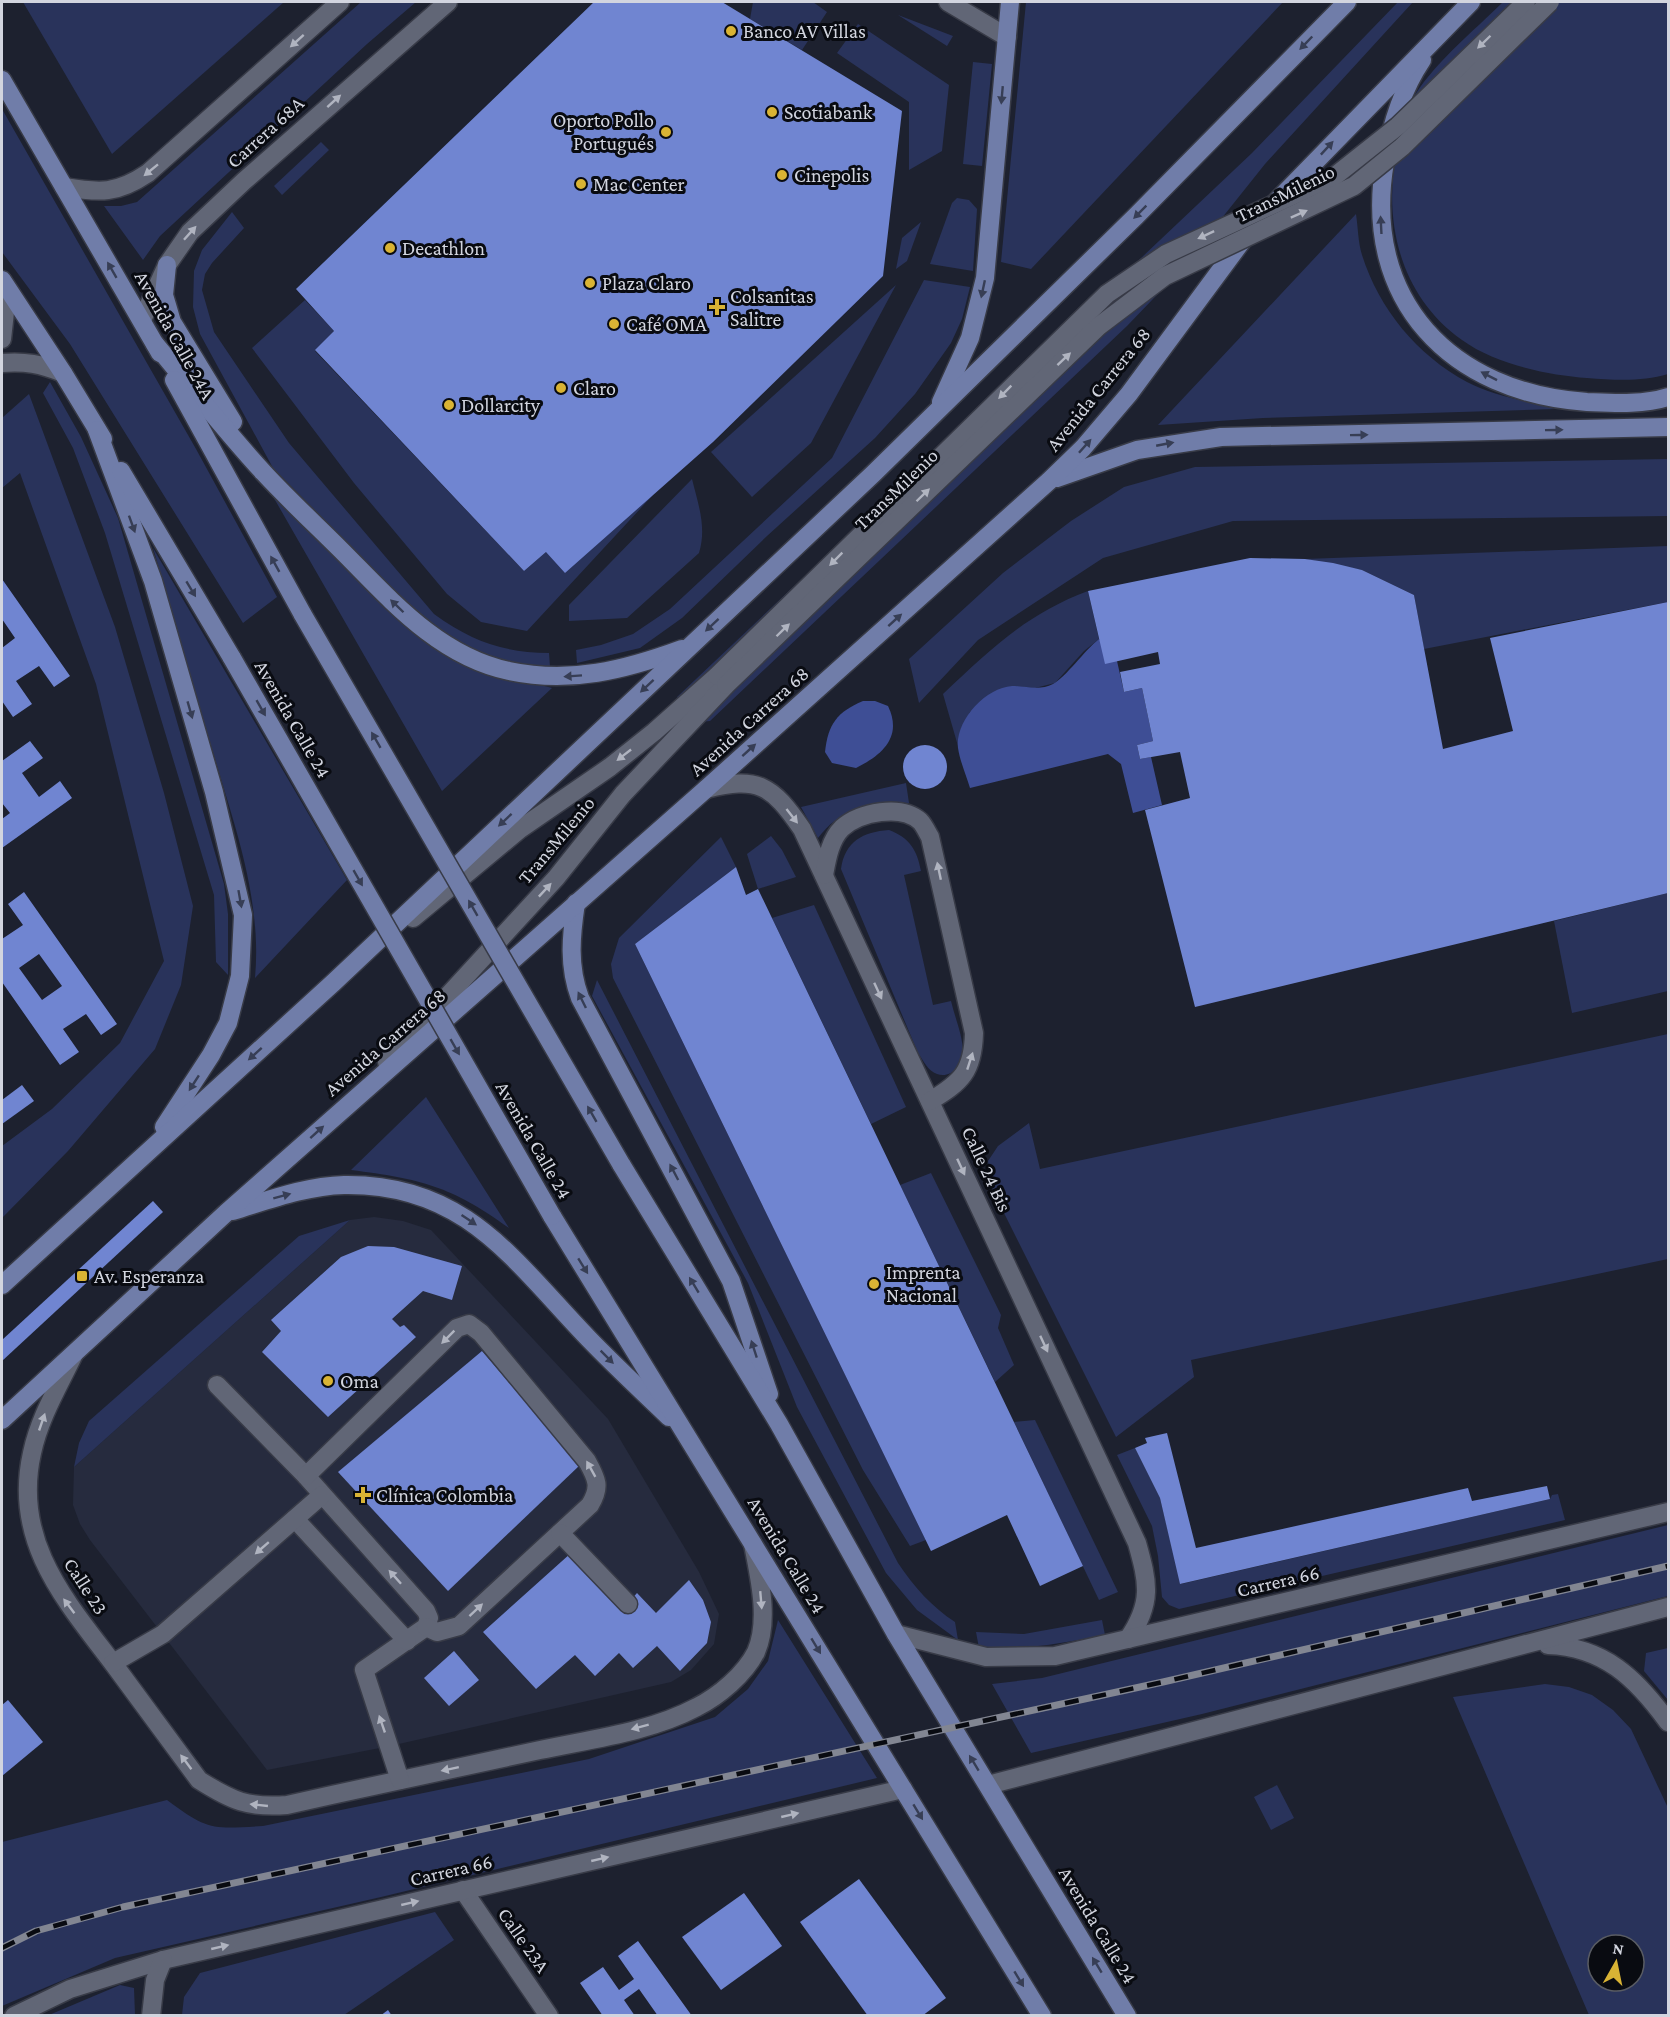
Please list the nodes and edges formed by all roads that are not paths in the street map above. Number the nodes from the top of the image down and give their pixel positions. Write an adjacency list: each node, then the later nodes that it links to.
1 (340, 2): 12 (street, one-way to 12)
2 (448, 2): 13 (street, Carrera 68A, one-way to 2)
3 (948, 2): 10 (street)
4 (1010, 2): 10 (main road)
5 (1347, 2): 22 (main road, one-way to 22)
6 (1471, 2): 9 (main road, Avenida Carrera 68)
7 (1526, 2): 29 (street, TransMilenio, one-way to 29, bridge)
8 (1550, 2): 29 (street, TransMilenio, one-way to 8, bridge)
9 (1443, 29): 21 (main road, one-way to 9); 26 (main road, Avenida Carrera 68, one-way to 9)
10 (1007, 37): 22 (main road, one-way to 22)
11 (2, 80): 12 (main road, Avenida Calle 24A)
12 (64, 187): 16 (main road, Avenida Calle 24A, one-way to 12)
13 (167, 265): 16 (street, Carrera 68A); 25 (main road)
14 (2, 280): 20 (main road, Avenida Calle 24)
15 (2, 288): 17 (street)
16 (142, 321): 18 (main road, Avenida Calle 24A)
17 (2, 339)
18 (155, 344): 25 (main road); 27 (main road, Avenida Calle 24A, one-way to 18)
19 (2, 363): 20 (street)
20 (63, 373): 24 (main road, Avenida Calle 24)
21 (1668, 397)
22 (937, 411): 28 (main road, one-way to 28)
23 (1668, 428): 26 (main road, one-way to 23)
24 (97, 430): 36 (main road, one-way to 36); 43 (main road, Avenida Calle 24, one-way to 43, bridge)
25 (264, 473): 28 (main road, one-way to 25)
26 (1049, 481): 30 (main road, Avenida Carrera 68, one-way to 26)
27 (303, 615): 42 (main road, Avenida Calle 24, one-way to 27, bridge)
28 (690, 646): 33 (main road, one-way to 33)
29 (721, 681): 33 (street, TransMilenio, one-way to 33); 35 (street, TransMilenio, one-way to 29)
30 (706, 789): 31 (street, Calle 24 Bis, one-way to 31); 32 (main road, Avenida Carrera 68)
31 (824, 875): 34 (street, Calle 24 Bis, one-way to 34); 34 (street, one-way to 31)
32 (576, 903): 35 (main road, Avenida Carrera 68); 42 (main road, one-way to 32)
33 (279, 1032): 36 (main road, one-way to 36)
34 (930, 1101): 54 (street, Calle 24 Bis, one-way to 54)
35 (350, 1103): 37 (main road, Avenida Carrera 68, one-way to 35)
36 (147, 1153): 38 (main road)
37 (226, 1213): 39 (main road, Avenida Carrera 68); 43 (main road, one-way to 43)
38 (2, 1285)
39 (73, 1356): 41 (main road, Avenida Carrera 68); 57 (street, Calle 23, one-way to 39)
40 (218, 1385): 44 (street)
41 (2, 1420)
42 (779, 1424): 53 (main road, Avenida Calle 24)
43 (689, 1438): 49 (main road, Avenida Calle 24)
44 (306, 1476): 45 (street); 48 (street, one-way to 44)
45 (322, 1495): 47 (street); 52 (street, one-way to 45)
46 (1668, 1512): 54 (street, Carrera 66)
47 (295, 1519): 55 (street); 57 (street, one-way to 57)
48 (560, 1533): 50 (street); 52 (street, one-way to 48)
49 (753, 1542): 59 (street, one-way to 59); 61 (main road, Avenida Calle 24, one-way to 61)
50 (628, 1604)
51 (1668, 1607): 56 (street)
52 (426, 1627): 55 (street)
53 (896, 1634): 54 (street, Carrera 66); 60 (main road, Avenida Calle 24, one-way to 53)
54 (1128, 1639)
55 (406, 1641): 59 (street, one-way to 55)
56 (1528, 1644): 58 (street); 60 (street)
57 (113, 1663): 59 (street, Calle 23, one-way to 57)
58 (1668, 1722)
59 (400, 1780)
60 (988, 1785): 68 (main road, Avenida Calle 24, one-way to 60)
61 (903, 1789): 62 (street, Carrera 66, one-way to 61); 67 (main road, Avenida Calle 24, one-way to 67)
62 (463, 1890): 63 (street, Carrera 66, one-way to 62); 66 (street, Calle 23A)
63 (163, 1960): 64 (street, Carrera 66); 65 (street)
64 (14, 2016)
65 (151, 2016)
66 (549, 2016)
67 (1042, 2016)
68 (1127, 2016)

